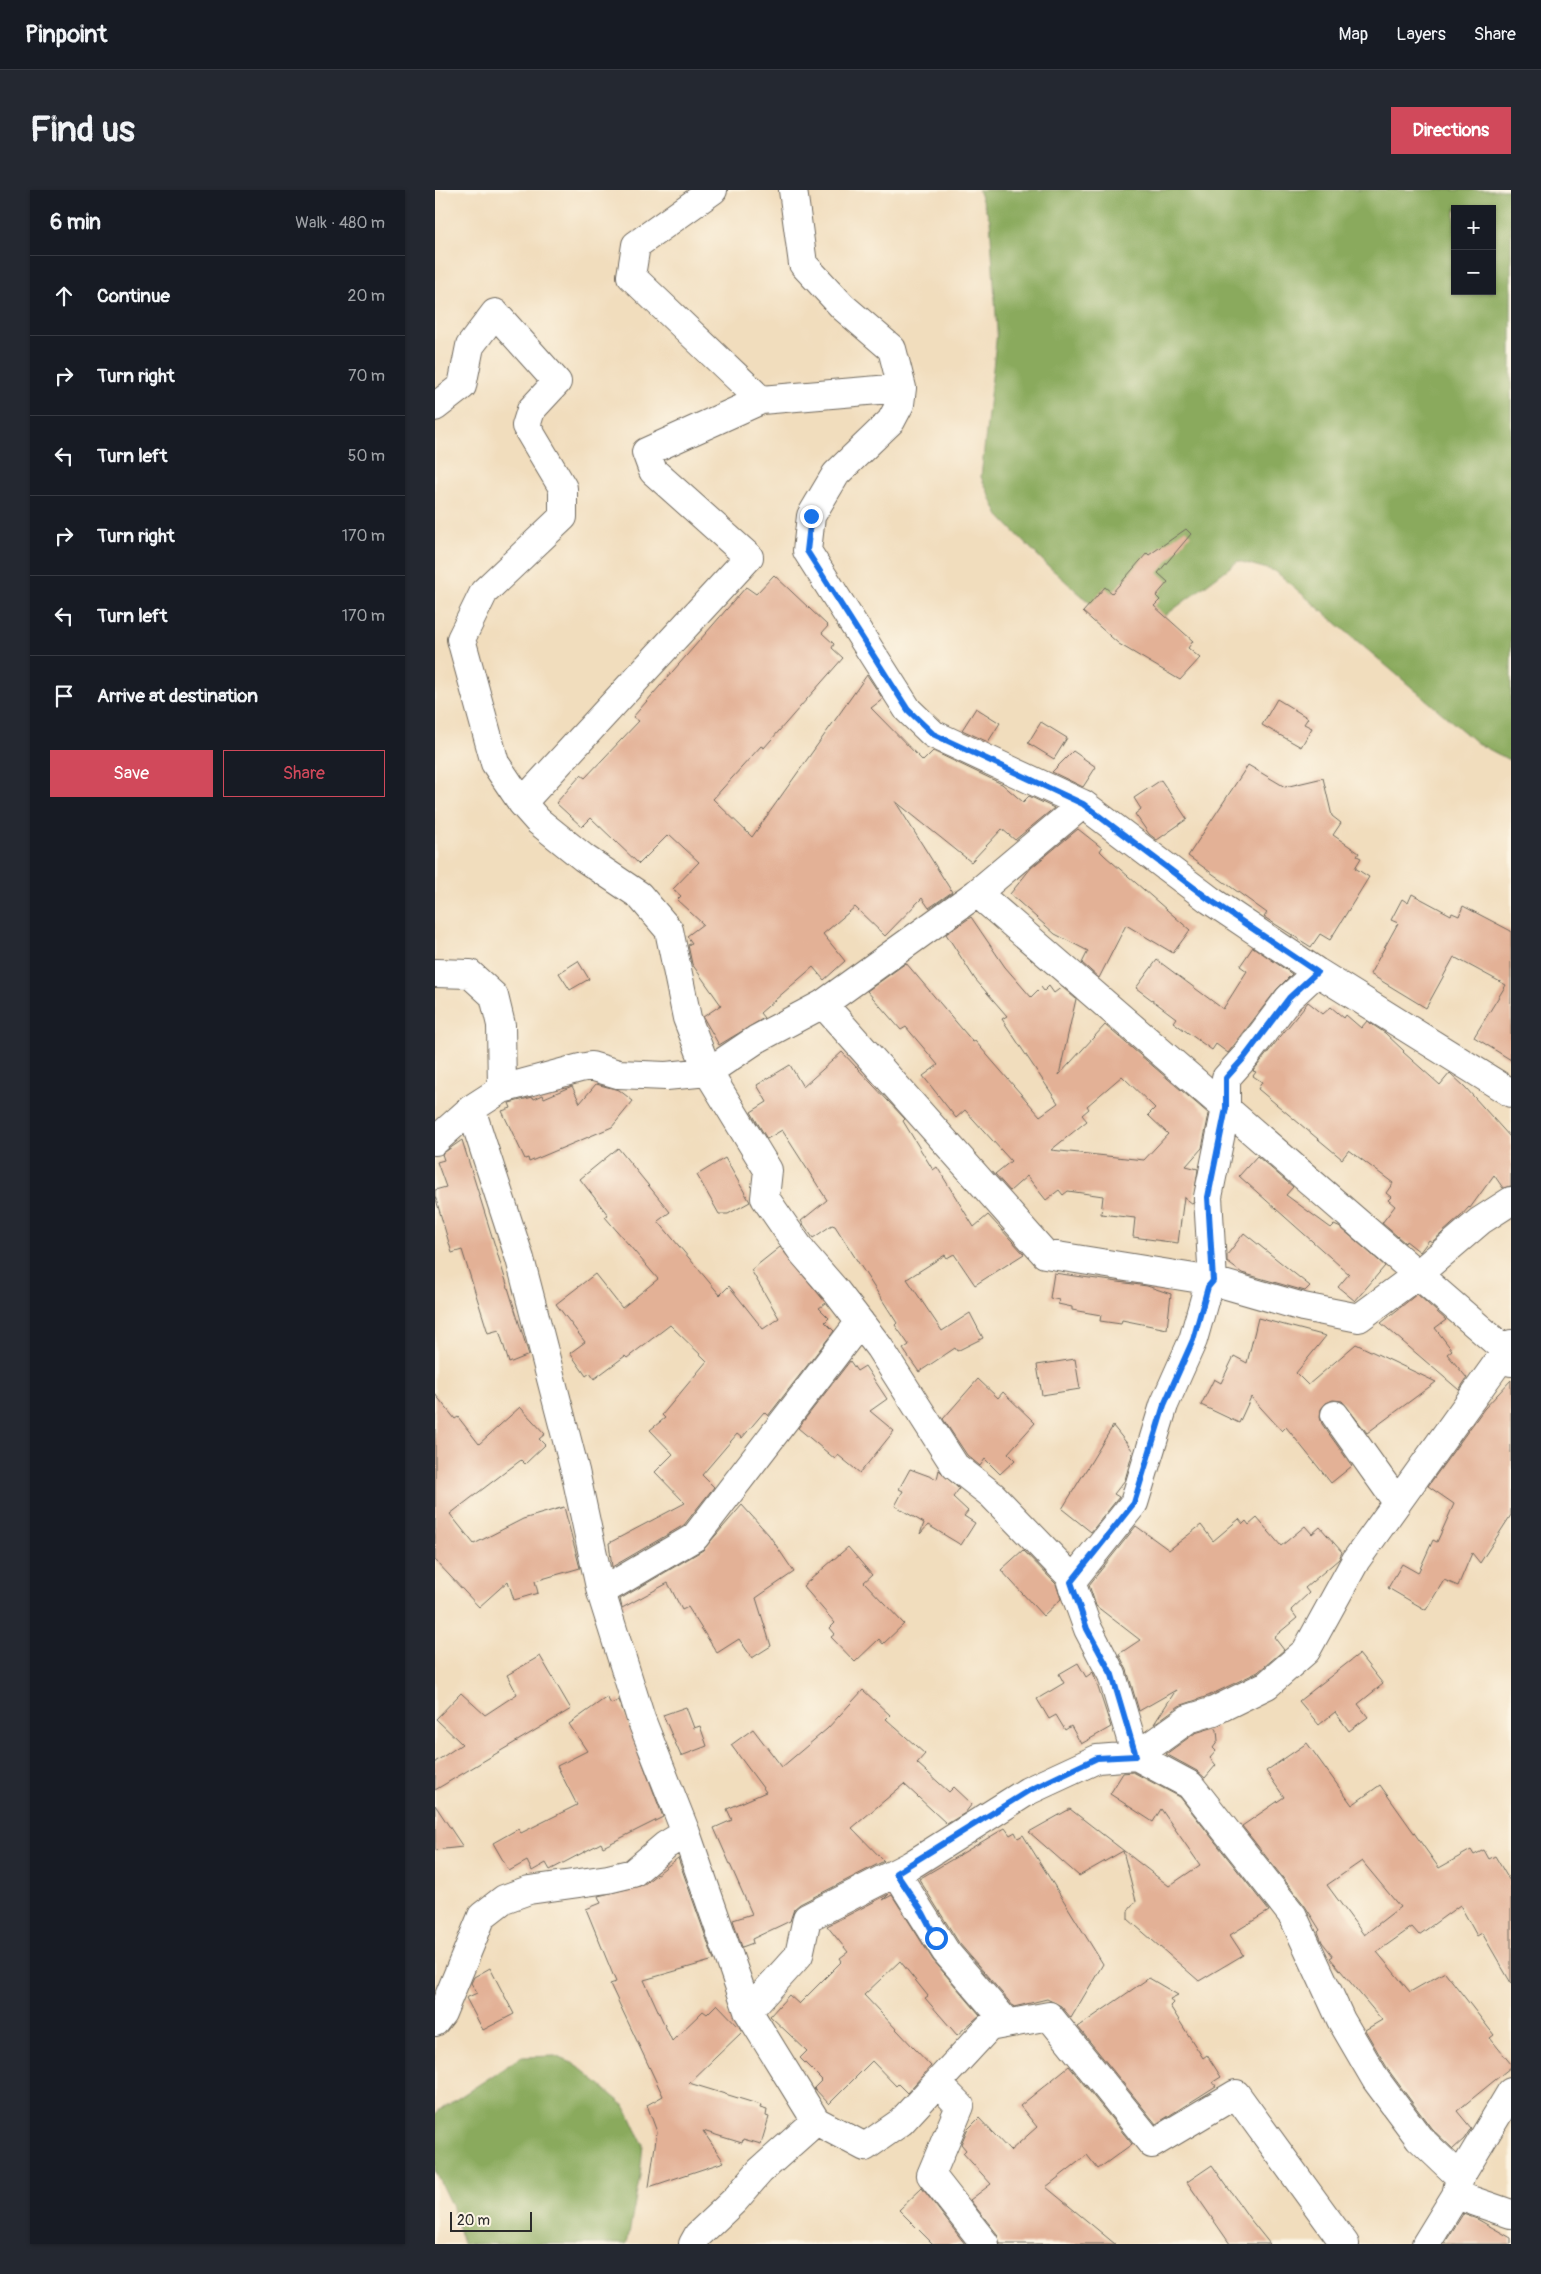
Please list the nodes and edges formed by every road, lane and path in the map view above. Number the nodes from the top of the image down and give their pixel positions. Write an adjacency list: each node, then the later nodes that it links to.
1 (713, 190): 4 (street)
2 (793, 190): 3 (street)
3 (901, 388): 4 (street); 7 (street)
4 (761, 400): 6 (street)
5 (435, 407): 6 (street)
6 (522, 802): 12 (street)
7 (1083, 804): 8 (street); 9 (street)
8 (977, 893): 11 (street); 15 (street)
9 (1317, 972): 14 (street); 15 (street)
10 (435, 973): 13 (street)
11 (823, 1004): 12 (street); 20 (street)
12 (708, 1072): 13 (street); 21 (street)
13 (502, 1089): 16 (street)
14 (1510, 1090)
15 (1226, 1108): 19 (street); 20 (street)
16 (471, 1109): 17 (street); 26 (street)
17 (435, 1140)
18 (1511, 1201): 19 (street)
19 (1417, 1275): 20 (street); 22 (street)
20 (1213, 1281): 25 (street)
21 (860, 1322): 25 (street); 26 (street)
22 (1509, 1352): 24 (street)
23 (1335, 1415): 24 (street)
24 (1397, 1502): 27 (street)
25 (1073, 1578): 27 (street)
26 (601, 1592): 28 (street)
27 (1136, 1756): 29 (street); 36 (street)
28 (686, 1833): 30 (street); 31 (street)
29 (896, 1873): 30 (street); 32 (street)
30 (749, 2010): 35 (street)
31 (435, 2022)
32 (1007, 2024): 33 (street); 40 (street)
33 (939, 2084): 35 (street); 39 (street)
34 (1511, 2092): 36 (street)
35 (815, 2121): 38 (street)
36 (1458, 2186): 37 (street); 41 (street)
37 (1511, 2214)
38 (693, 2244)
39 (985, 2244)
40 (1345, 2244)
41 (1426, 2244)

